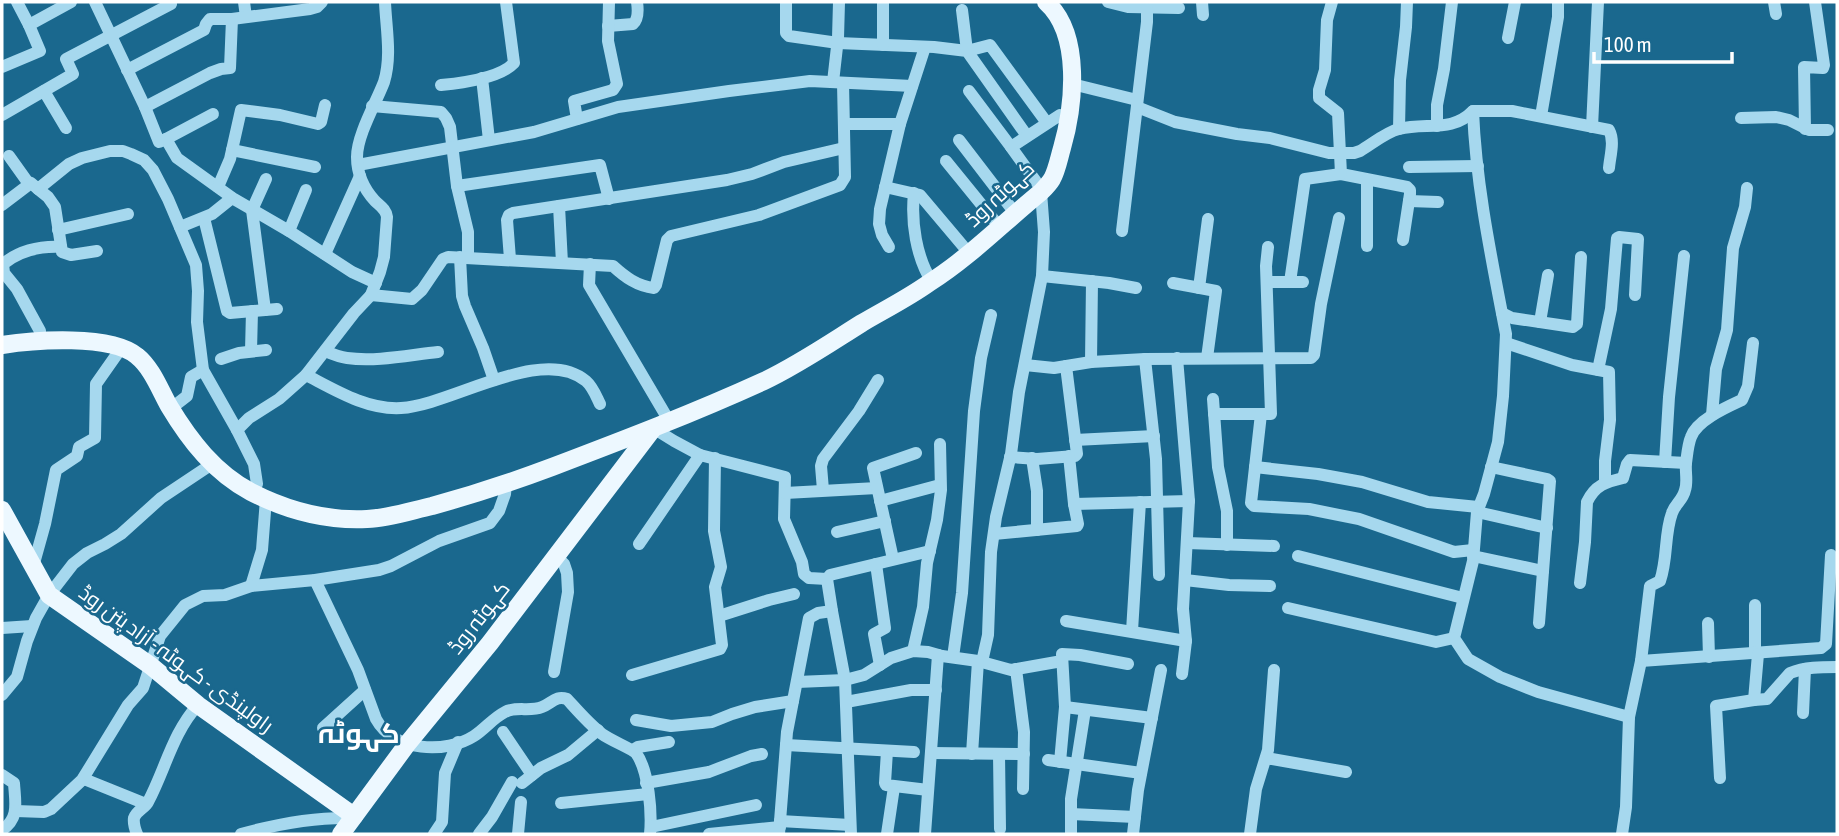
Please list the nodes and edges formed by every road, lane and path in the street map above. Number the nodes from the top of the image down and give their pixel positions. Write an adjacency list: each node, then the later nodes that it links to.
1 (17, 2): 31 (street)
2 (71, 2): 31 (street)
3 (95, 2): 33 (street)
4 (244, 2): 29 (street)
5 (322, 2): 29 (street)
6 (385, 2): 50 (street)
7 (506, 2): 41 (street)
8 (608, 2): 32 (street)
9 (636, 2): 32 (street)
10 (786, 2): 35 (street)
11 (839, 2): 35 (street)
12 (883, 2): 36 (street)
13 (1046, 2): 43 (main road, کہوٹہ روڈ); 58 (main road, کہوٹہ روڈ)
14 (1108, 2): 26 (street)
15 (1202, 2): 28 (street)
16 (1332, 2): 75 (street)
17 (1407, 2): 64 (street)
18 (1452, 2): 61 (street)
19 (1515, 2): 34 (street)
20 (1558, 2): 55 (street)
21 (1598, 2): 62 (street)
22 (1815, 2): 65 (street)
23 (171, 4): 24 (street)
24 (153, 7): 33 (street)
25 (1179, 8): 26 (street)
26 (1147, 9): 48 (street)
27 (962, 10): 38 (street)
28 (1203, 16)
29 (246, 17): 30 (street)
30 (232, 19): 40 (street); 51 (street)
31 (29, 25): 39 (street)
32 (608, 26): 57 (street)
33 (110, 35): 40 (street); 46 (street)
34 (1508, 37)
35 (838, 43): 36 (street); 42 (street)
36 (883, 45): 37 (street)
37 (925, 47): 38 (street); 45 (street)
38 (967, 51): 58 (street); 67 (street)
39 (2, 67)
40 (127, 70): 51 (street)
41 (482, 78): 44 (street); 69 (street)
42 (838, 82): 45 (street); 57 (street); 59 (street)
43 (1072, 84): 48 (street); 90 (main road, کہوٹہ روڈ)
44 (442, 85)
45 (912, 86): 60 (street)
46 (44, 91): 54 (street); 63 (street)
47 (969, 91): 72 (street)
48 (1137, 104): 75 (street); 110 (street)
49 (325, 105): 74 (street)
50 (372, 106): 71 (street); 82 (street)
51 (145, 107): 68 (street)
52 (1473, 111): 55 (street); 61 (street); 78 (street)
53 (213, 114): 68 (street)
54 (2, 116)
55 (1541, 116): 62 (street)
56 (1741, 118): 65 (street)
57 (577, 119): 69 (street)
58 (1054, 119): 67 (street); 90 (main road, کہوٹہ روڈ)
59 (844, 124): 60 (street); 73 (street)
60 (900, 124): 89 (street)
61 (1437, 126): 64 (street)
62 (1592, 127): 81 (street)
63 (66, 128)
64 (1399, 129): 75 (street)
65 (1805, 129): 66 (street)
66 (1828, 130)
67 (1027, 136): 72 (street)
68 (166, 139): 88 (street)
69 (489, 140): 71 (street)
70 (959, 141): 101 (street)
71 (451, 146): 82 (street); 87 (street)
72 (1011, 147): 90 (street)
73 (844, 148): 95 (street); 124 (street)
74 (232, 150): 79 (street); 88 (street)
75 (1339, 154): 83 (street)
76 (9, 156): 86 (street)
77 (946, 161): 106 (street)
78 (1478, 166): 80 (street); 138 (street)
79 (315, 167)
80 (1409, 167)
81 (1609, 168)
82 (359, 170): 118 (street); 135 (street)
83 (1340, 174): 85 (street); 130 (street)
84 (266, 179): 100 (street)
85 (1367, 180): 96 (street); 113 (street)
86 (33, 186): 98 (street); 107 (street); 108 (street)
87 (457, 186): 95 (street); 120 (street)
88 (218, 187): 94 (street)
89 (885, 187): 93 (street); 115 (street)
90 (1039, 187): 101 (main road, کہوٹہ روڈ); 125 (street)
91 (1747, 188): 169 (street)
92 (306, 190): 109 (street)
93 (914, 193): 112 (street); 127 (street)
94 (232, 198): 100 (street); 103 (street)
95 (609, 199): 99 (street)
96 (1409, 201): 97 (street); 111 (street)
97 (1438, 202)
98 (2, 205)
99 (559, 206): 122 (street); 123 (street)
100 (252, 210): 109 (street); 137 (street)
101 (1012, 210): 106 (main road, کہوٹہ روڈ); 127 (main road, کہوٹہ روڈ)
102 (128, 214): 108 (street)
103 (204, 218): 107 (street); 137 (street)
104 (1339, 218): 153 (street)
105 (1208, 219): 134 (street)
106 (994, 220): 112 (main road, کہوٹہ روڈ)
107 (180, 227): 159 (street)
108 (58, 230): 114 (street)
109 (289, 231): 118 (street)
110 (1122, 231)
111 (1403, 240)
112 (964, 246): 127 (main road, کہوٹہ روڈ)
113 (1367, 246)
114 (61, 247): 117 (street); 141 (street)
115 (889, 247)
116 (1268, 247): 129 (street)
117 (97, 251)
118 (325, 254): 135 (street)
119 (1684, 256): 181 (street)
120 (464, 257): 122 (street); 135 (street); 162 (street)
121 (1581, 257): 140 (street)
122 (510, 260): 123 (street)
123 (562, 263): 124 (street)
124 (590, 264): 170 (street)
125 (1042, 275): 128 (street); 157 (street)
126 (1548, 275): 140 (street)
127 (929, 278): 170 (main road, کہوٹہ روڈ)
128 (1092, 281): 133 (street); 156 (street)
129 (1267, 282): 130 (street); 153 (street)
130 (1290, 282): 131 (street)
131 (1303, 282)
132 (1173, 283): 134 (street)
133 (1136, 288)
134 (1199, 288): 152 (street)
135 (373, 289): 149 (street)
136 (1635, 295): 160 (street)
137 (265, 310): 148 (street)
138 (1502, 313): 140 (street); 143 (street)
139 (991, 315): 243 (street)
140 (1540, 322)
141 (40, 331): 142 (main road); 165 (main road)
142 (2, 336)
143 (1506, 343): 160 (street); 185 (street)
144 (1753, 343): 169 (street)
145 (2, 345): 146 (main road)
146 (122, 347): 183 (main road); 215 (street)
147 (266, 350): 148 (street)
148 (251, 351): 154 (street)
149 (325, 351): 150 (street); 161 (street)
150 (438, 352)
151 (1177, 358): 152 (street); 155 (street); 194 (street)
152 (1207, 358): 153 (street)
153 (1269, 358): 168 (street)
154 (221, 359)
155 (1145, 359): 156 (street); 172 (street)
156 (1091, 362): 158 (street)
157 (1025, 365): 158 (street); 178 (street)
158 (1066, 366): 173 (street)
159 (203, 370): 165 (street); 171 (street)
160 (1598, 370): 186 (street)
161 (306, 375): 162 (street); 171 (street)
162 (494, 380): 166 (street)
163 (878, 380): 189 (street)
164 (1213, 400): 167 (street)
165 (178, 403): 190 (main road)
166 (600, 404)
167 (1214, 414): 168 (street); 206 (street)
168 (1261, 414): 184 (street)
169 (1712, 415): 182 (street)
170 (656, 421): 176 (street); 187 (main road); 190 (main road); 210 (main road, کہوٹہ روڈ)
171 (237, 430): 190 (street)
172 (1154, 436): 173 (street); 193 (street)
173 (1075, 440): 177 (street)
174 (940, 443): 188 (street)
175 (916, 453): 192 (street)
176 (700, 455): 179 (street); 205 (street)
177 (1069, 456): 180 (street); 196 (street)
178 (1010, 457): 180 (street); 203 (street)
179 (715, 458): 191 (street); 231 (street)
180 (1032, 458): 201 (street)
181 (1665, 462): 182 (street); 186 (street)
182 (1686, 463): 247 (street)
183 (212, 464): 190 (main road); 226 (street)
184 (1255, 467): 197 (street); 209 (street)
185 (1491, 467): 197 (street); 200 (street)
186 (1605, 482): 221 (street)
187 (506, 484): 190 (main road); 219 (street)
188 (940, 485): 192 (street); 208 (street)
189 (823, 490): 191 (street); 192 (street)
190 (262, 492): 222 (street)
191 (785, 493): 218 (street)
192 (878, 495): 199 (street)
193 (1156, 501): 194 (street); 195 (street); 217 (street)
194 (1189, 501): 204 (street)
195 (1140, 502): 196 (street); 237 (street)
196 (1074, 504): 201 (street)
197 (1478, 509): 200 (street); 209 (street)
198 (2, 510): 215 (main road, راولپنڈی - کہوٹہ - آزاد پتن روڈ)
199 (884, 521): 202 (street); 213 (street)
200 (1546, 528): 216 (street)
201 (1037, 530): 203 (street)
202 (837, 532)
203 (994, 534): 246 (street)
204 (1187, 543): 206 (street); 220 (street)
205 (639, 544)
206 (1227, 545): 207 (street)
207 (1274, 546)
208 (930, 551): 213 (street); 240 (street)
209 (1473, 553): 216 (street); 227 (street)
210 (556, 555): 256 (street); 278 (main road, کہوٹہ روڈ)
211 (1831, 555): 225 (street)
212 (1298, 556): 227 (street)
213 (893, 559): 214 (street)
214 (876, 564): 218 (street); 249 (street)
215 (33, 567): 226 (main road, راولپنڈی - کہوٹہ - آزاد پتن روڈ)
216 (1543, 571): 233 (street)
217 (1159, 575)
218 (827, 579): 230 (street)
219 (315, 580): 222 (street); 261 (street)
220 (1185, 580): 223 (street); 239 (street)
221 (1580, 583)
222 (251, 586): 250 (street)
223 (1270, 586)
224 (794, 594): 231 (street)
225 (1833, 594): 241 (street)
226 (50, 595): 235 (street); 250 (main road, راولپنڈی - کہوٹہ - آزاد پتن روڈ)
227 (1464, 598): 238 (street)
228 (1755, 605): 241 (street)
229 (1288, 608): 238 (street)
230 (832, 611): 259 (street); 260 (street)
231 (719, 616): 258 (street)
232 (1066, 621): 237 (street)
233 (1539, 623)
234 (1708, 623): 244 (street)
235 (32, 626): 236 (street); 263 (street)
236 (2, 628)
237 (1132, 631): 239 (street)
238 (1454, 638): 271 (street)
239 (1186, 641): 257 (street)
240 (913, 651): 242 (street); 249 (street)
241 (1756, 654): 244 (street); 264 (street)
242 (938, 655): 243 (street); 262 (street)
243 (953, 657): 246 (street)
244 (1709, 657): 247 (street)
245 (1062, 661): 248 (street); 253 (street); 268 (street)
246 (980, 662): 253 (street); 287 (street)
247 (1641, 662): 271 (street)
248 (1128, 664)
249 (880, 665): 259 (street)
250 (151, 666): 267 (main road, راولپنڈی - کہوٹہ - آزاد پتن روڈ); 296 (street)
251 (1837, 667): 252 (street)
252 (1805, 668): 264 (street); 270 (street)
253 (1016, 669): 289 (street)
254 (1161, 670): 272 (street)
255 (1274, 670): 290 (street)
256 (554, 672)
257 (1182, 674)
258 (632, 675)
259 (845, 680): 260 (street); 266 (street)
260 (797, 682): 265 (street)
261 (365, 690): 274 (street); 278 (street)
262 (936, 690): 266 (street); 285 (street)
263 (2, 695)
264 (1754, 700): 295 (street)
265 (793, 701): 273 (street); 280 (street)
266 (846, 702): 282 (street)
267 (198, 705): 304 (street); 308 (main road, راولپنڈی - کہوٹہ - آزاد پتن روڈ)
268 (1065, 707): 269 (street); 291 (street)
269 (1085, 710): 272 (street); 291 (street)
270 (1803, 713)
271 (1629, 717): 327 (street)
272 (1152, 718): 293 (street)
273 (636, 720)
274 (323, 728)
275 (598, 730): 279 (street); 281 (street); 297 (street)
276 (503, 732): 297 (street)
277 (669, 742): 281 (street)
278 (408, 743): 279 (street); 308 (main road, کہوٹہ روڈ)
279 (458, 743): 318 (street)
280 (786, 745): 282 (street); 310 (street)
281 (633, 750): 299 (street)
282 (849, 750): 283 (street); 311 (street)
283 (887, 751): 284 (street); 298 (street)
284 (914, 752)
285 (931, 753): 287 (street); 301 (street)
286 (762, 754): 299 (street)
287 (972, 754): 288 (street)
288 (999, 754): 289 (street); 312 (street)
289 (1024, 754): 300 (street)
290 (1266, 758): 292 (street); 326 (street)
291 (1077, 764): 293 (street); 307 (street)
292 (1346, 772)
293 (1141, 774): 309 (street)
294 (2, 775): 306 (street)
295 (1720, 778)
296 (83, 779): 304 (street); 306 (street)
297 (522, 780): 319 (street)
298 (894, 787): 301 (street); 322 (street)
299 (647, 788): 303 (street); 314 (street)
300 (1023, 789)
301 (928, 790): 323 (street)
302 (521, 802): 320 (street)
303 (561, 803)
304 (146, 804): 315 (street)
305 (756, 805): 314 (street)
306 (16, 811): 313 (street)
307 (1071, 814): 309 (street); 324 (street)
308 (353, 817): 316 (street); 317 (main road, کہوٹہ روڈ)
309 (1135, 817): 325 (street)
310 (780, 828): 311 (street); 321 (street)
311 (850, 829)
312 (1000, 829)
313 (2, 830)
314 (651, 830)
315 (137, 834)
316 (241, 834)
317 (341, 834)
318 (434, 834)
319 (479, 834)
320 (518, 834)
321 (709, 834)
322 (887, 834)
323 (925, 834)
324 (1071, 834)
325 (1133, 834)
326 (1250, 834)
327 (1622, 834)

